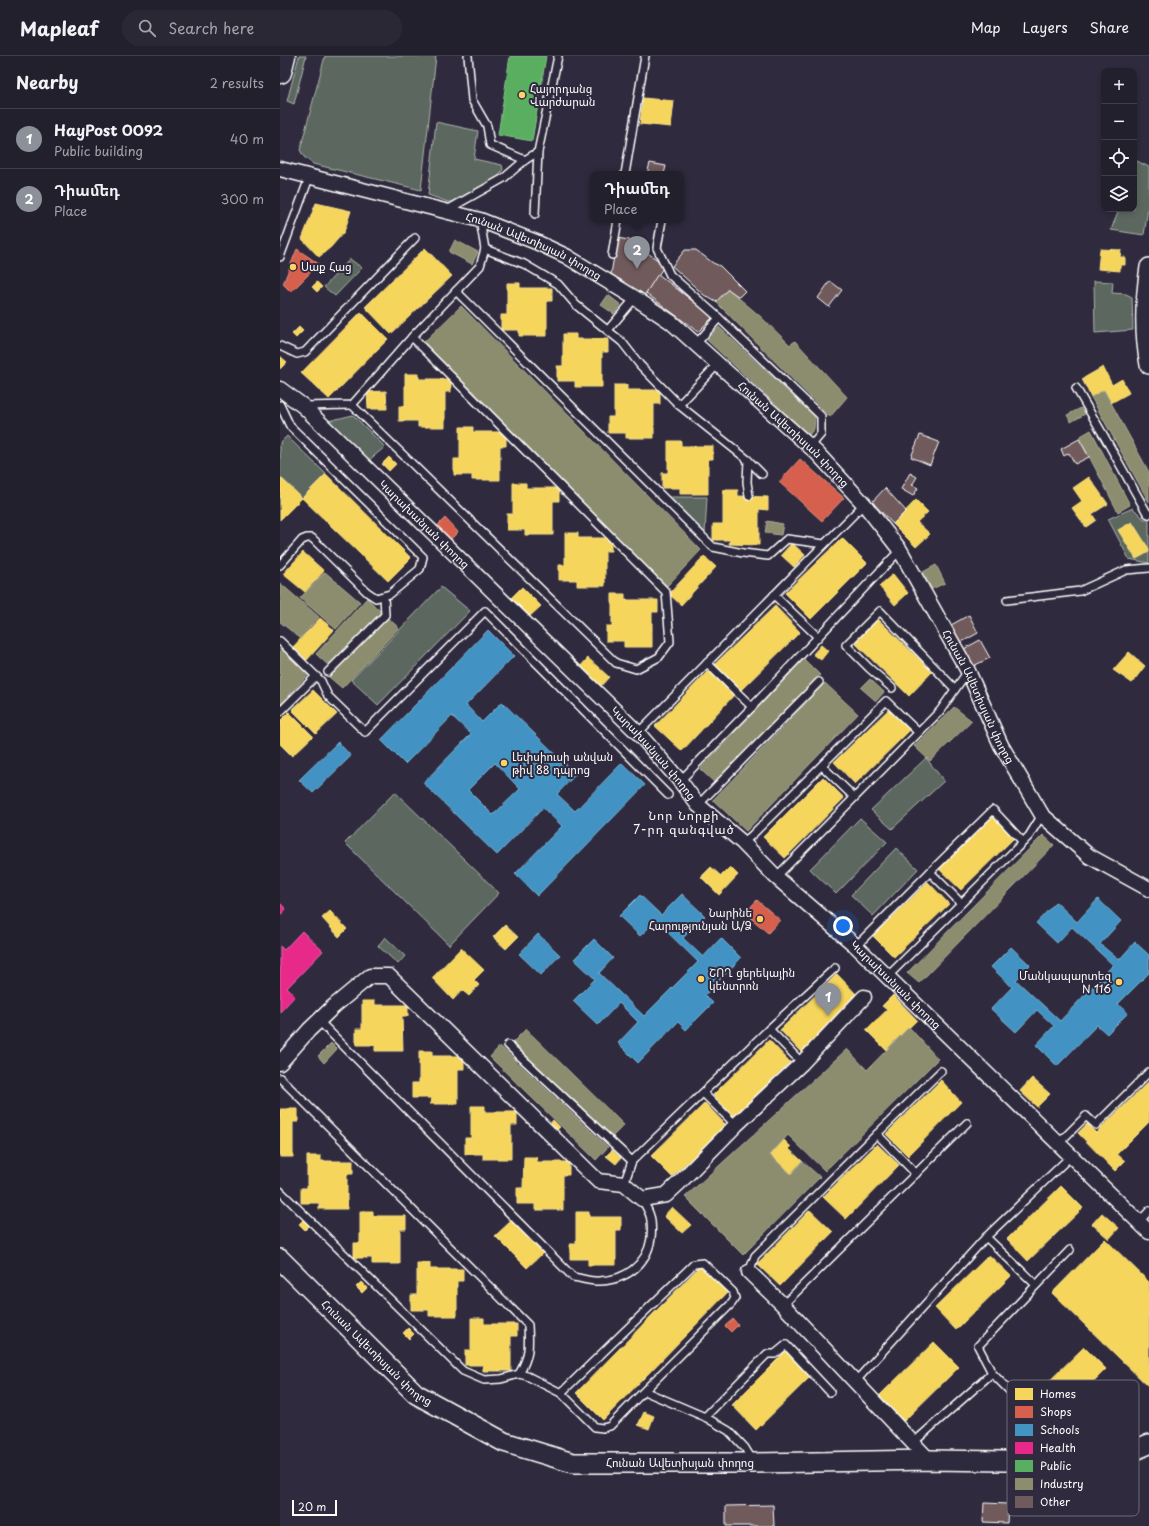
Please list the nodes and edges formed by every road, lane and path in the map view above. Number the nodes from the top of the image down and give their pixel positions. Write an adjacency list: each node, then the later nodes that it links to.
1 (284, 56): 5 (main road)
2 (468, 56): 7 (lane)
3 (558, 56): 6 (lane)
4 (645, 56): 9 (lane)
5 (280, 72)
6 (538, 152): 7 (lane); 12 (lane)
7 (525, 160): 11 (lane)
8 (280, 169): 10 (street, Հունան Ավետիսյան փողոց)
9 (626, 171)
10 (309, 178): 11 (street, Հունան Ավետիսյան փողոց); 19 (lane)
11 (445, 211): 13 (street, Հունան Ավետիսյան փողոց)
12 (536, 214)
13 (480, 220): 17 (lane); 22 (street, Հունան Ավետիսյան փողոց)
14 (617, 223): 18 (lane)
15 (661, 223): 23 (lane)
16 (415, 238): 27 (lane)
17 (486, 249): 21 (lane); 24 (lane)
18 (612, 255)
19 (280, 257)
20 (1149, 267): 29 (street)
21 (456, 291): 25 (lane); 42 (lane)
22 (635, 298): 24 (lane); 26 (street, Հունան Ավետիսյան փողոց)
23 (720, 318): 26 (lane); 36 (lane)
24 (608, 330): 34 (lane)
25 (412, 337): 33 (lane); 33 (lane)
26 (696, 344): 28 (street, Հունան Ավետիսյան փողոց)
27 (280, 346)
28 (718, 364): 34 (lane); 36 (street, Հունան Ավետիսյան փողոց)
29 (1149, 365)
30 (1076, 388): 41 (lane)
31 (280, 389): 35 (street, Կարախանյան փողոց)
32 (280, 405): 47 (lane)
33 (352, 405): 35 (lane)
34 (679, 405): 37 (lane)
35 (303, 406): 61 (street, Կարախանյան փողոց)
36 (810, 447): 40 (street, Հունան Ավետիսյան փողոց)
37 (748, 460): 38 (lane); 39 (lane)
38 (762, 474)
39 (749, 496)
40 (864, 504): 42 (lane); 43 (street, Հունան Ավետիսյան փողոց)
41 (1149, 514)
42 (824, 544): 46 (lane)
43 (900, 550): 49 (lane); 52 (street, Հունան Ավետիսյան փողոց)
44 (280, 565): 47 (lane)
45 (1149, 568): 48 (lane)
46 (774, 595): 49 (lane); 51 (lane)
47 (384, 596): 53 (lane)
48 (1007, 600)
49 (818, 637): 58 (lane)
50 (280, 641): 54 (lane)
51 (707, 663): 58 (lane); 61 (lane)
52 (968, 671): 57 (lane); 67 (street, Հունան Ավետիսյան փողոց)
53 (328, 672)
54 (316, 676): 59 (lane); 64 (lane)
55 (819, 682): 66 (lane)
56 (892, 688): 57 (lane)
57 (955, 690): 60 (lane)
58 (752, 707): 63 (lane)
59 (280, 712)
60 (918, 732): 62 (lane); 65 (lane)
61 (638, 733): 63 (street, Կարախանյան փողոց)
62 (822, 766): 65 (lane); 69 (lane)
63 (680, 781): 66 (street, Կարախանյան փողոց)
64 (668, 795)
65 (854, 797): 71 (lane)
66 (698, 805): 69 (street, Կարախանյան փողոց)
67 (1042, 815): 68 (lane); 72 (street, Հունան Ավետիսյան փողոց)
68 (1023, 842): 70 (lane); 73 (lane)
69 (742, 843): 71 (street, Կարախանյան փողոց)
70 (930, 872): 73 (lane); 74 (lane)
71 (776, 877): 74 (street, Կարախանյան փողոց)
72 (1149, 889)
73 (961, 903): 76 (lane)
74 (856, 946): 76 (street, Կարախանյան փողոց)
75 (835, 968): 79 (lane)
76 (887, 977): 90 (street, Կարախանյան փողոց)
77 (864, 997): 82 (street)
78 (319, 1021): 81 (street); 94 (street); 96 (lane)
79 (768, 1029): 82 (lane); 86 (lane)
80 (508, 1044): 92 (lane)
81 (280, 1063)
82 (802, 1063): 88 (street)
83 (941, 1071): 89 (lane)
84 (1149, 1072): 90 (lane)
85 (280, 1078): 107 (lane)
86 (703, 1092): 88 (lane); 92 (lane)
87 (967, 1123): 93 (lane)
88 (736, 1125): 96 (street)
89 (877, 1134): 93 (lane); 103 (lane)
90 (1058, 1144): 91 (street, Կարախանյան փողոց)
91 (1071, 1156): 98 (street, Կարախանյան փողոց); 100 (lane)
92 (632, 1161): 94 (lane)
93 (916, 1174): 105 (lane)
94 (624, 1184): 96 (street)
95 (280, 1191): 107 (lane)
96 (642, 1199)
97 (1149, 1211): 98 (lane)
98 (1139, 1222): 99 (street, Կարախանյան փողոց)
99 (1149, 1232)
100 (986, 1237): 104 (lane); 108 (lane)
101 (1070, 1250): 104 (lane)
102 (280, 1259): 119 (main road, Հունան Ավետիսյան փողոց)
103 (749, 1272): 105 (street)
104 (1036, 1285): 106 (lane)
105 (783, 1305): 108 (street)
106 (992, 1373): 109 (lane); 114 (lane)
107 (519, 1374): 112 (lane)
108 (855, 1382): 114 (street)
109 (1007, 1388)
110 (644, 1391): 112 (lane); 112 (lane); 113 (lane)
111 (830, 1392): 113 (lane)
112 (561, 1393)
113 (705, 1417): 119 (lane)
114 (913, 1442): 117 (street)
115 (1149, 1444): 116 (main road, Հունան Ավետիսյան փողոց)
116 (1139, 1448)
117 (929, 1460): 118 (main road, Հունան Ավետիսյան փողոց); 119 (main road, Հունան Ավետիսյան փողոց)
118 (1007, 1461)
119 (754, 1463)

